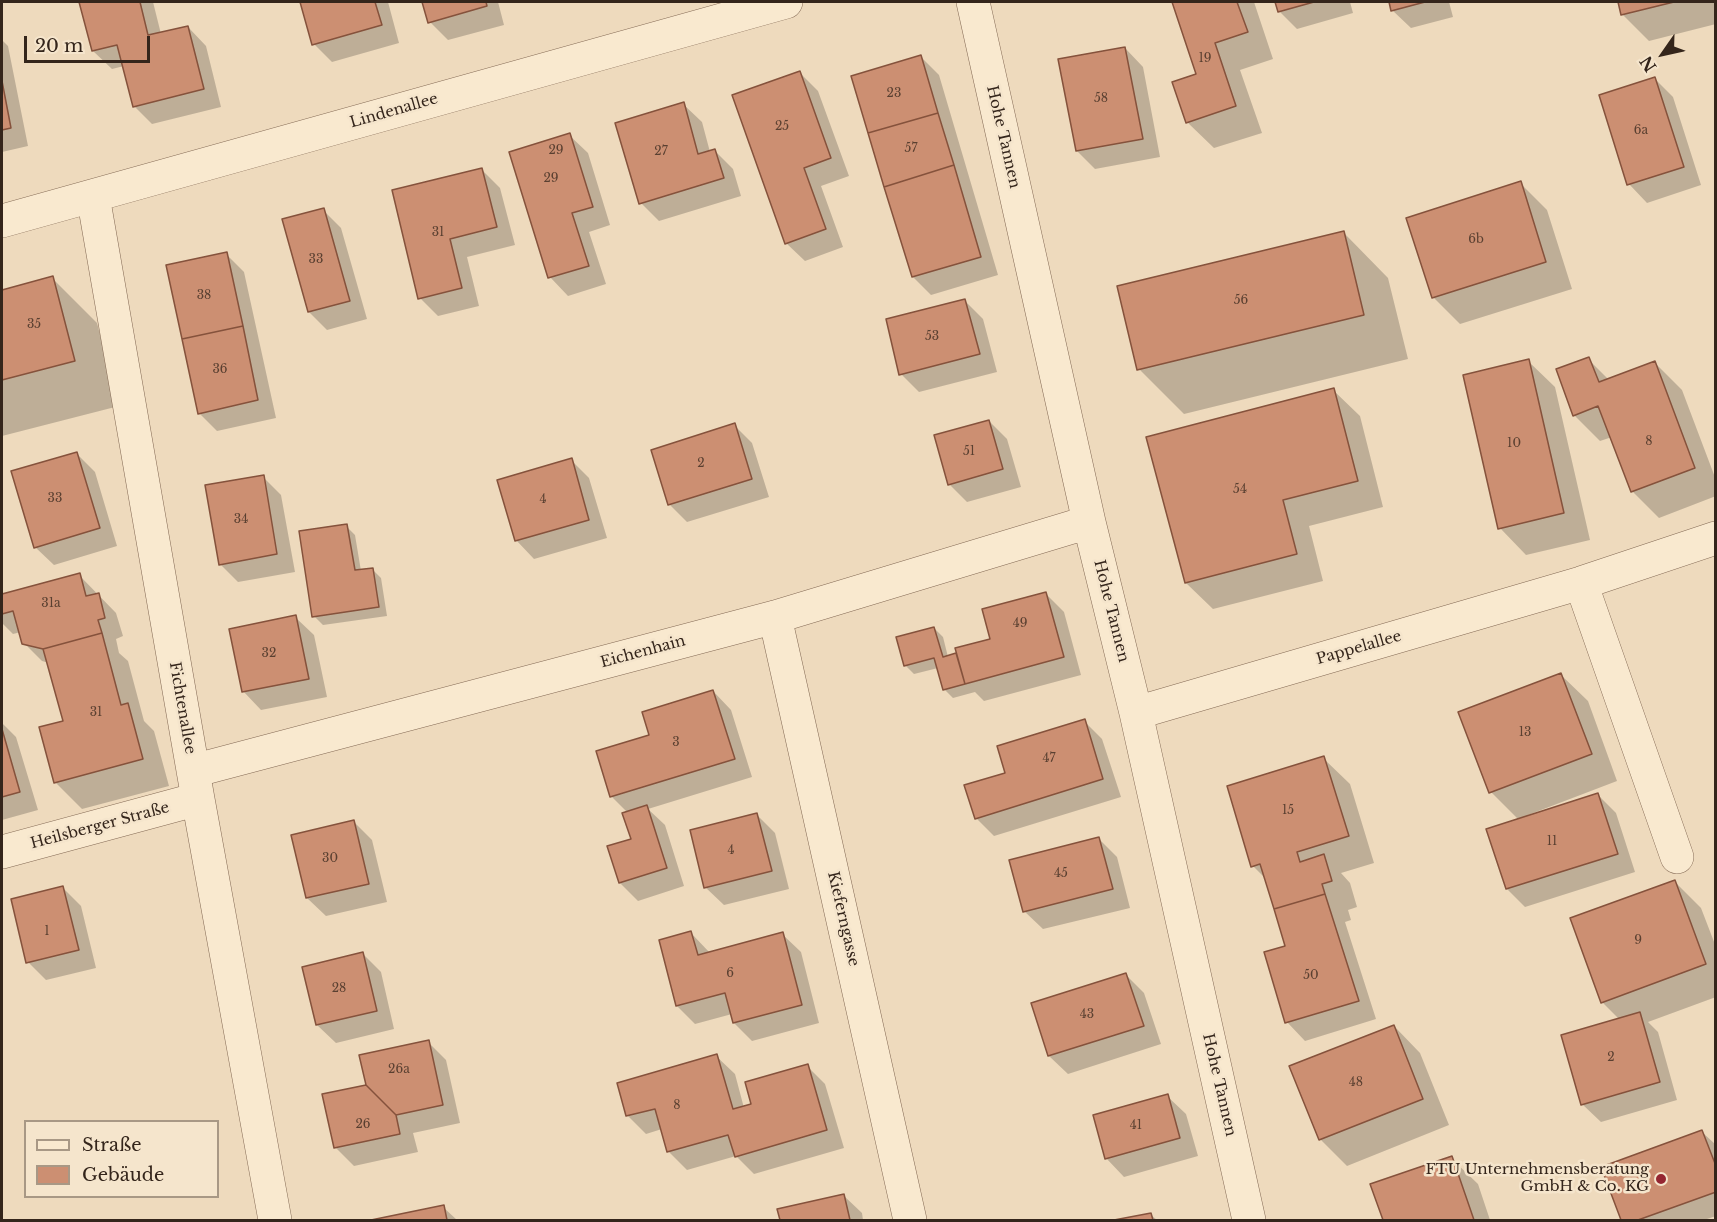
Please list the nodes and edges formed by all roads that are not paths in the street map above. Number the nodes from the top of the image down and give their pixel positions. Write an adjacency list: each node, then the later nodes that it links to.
1 (786, 2): 3 (street, Lindenallee)
2 (973, 2): 5 (street, Hohe Tannen)
3 (93, 196): 4 (street, Lindenallee); 10 (street, Fichtenallee)
4 (2, 221)
5 (1089, 522): 8 (street, Eichenhain); 9 (street, Hohe Tannen)
6 (1716, 538): 7 (street, Pappelallee)
7 (1581, 583): 9 (street, Pappelallee); 12 (street)
8 (776, 617): 10 (street, Eichenhain); 14 (street, Kieferngasse)
9 (1136, 713): 15 (street, Hohe Tannen)
10 (196, 785): 11 (street, Heilsberger Straße); 13 (street, Fichtenallee)
11 (2, 852)
12 (1677, 857)
13 (275, 1221)
14 (910, 1221)
15 (1249, 1221)

